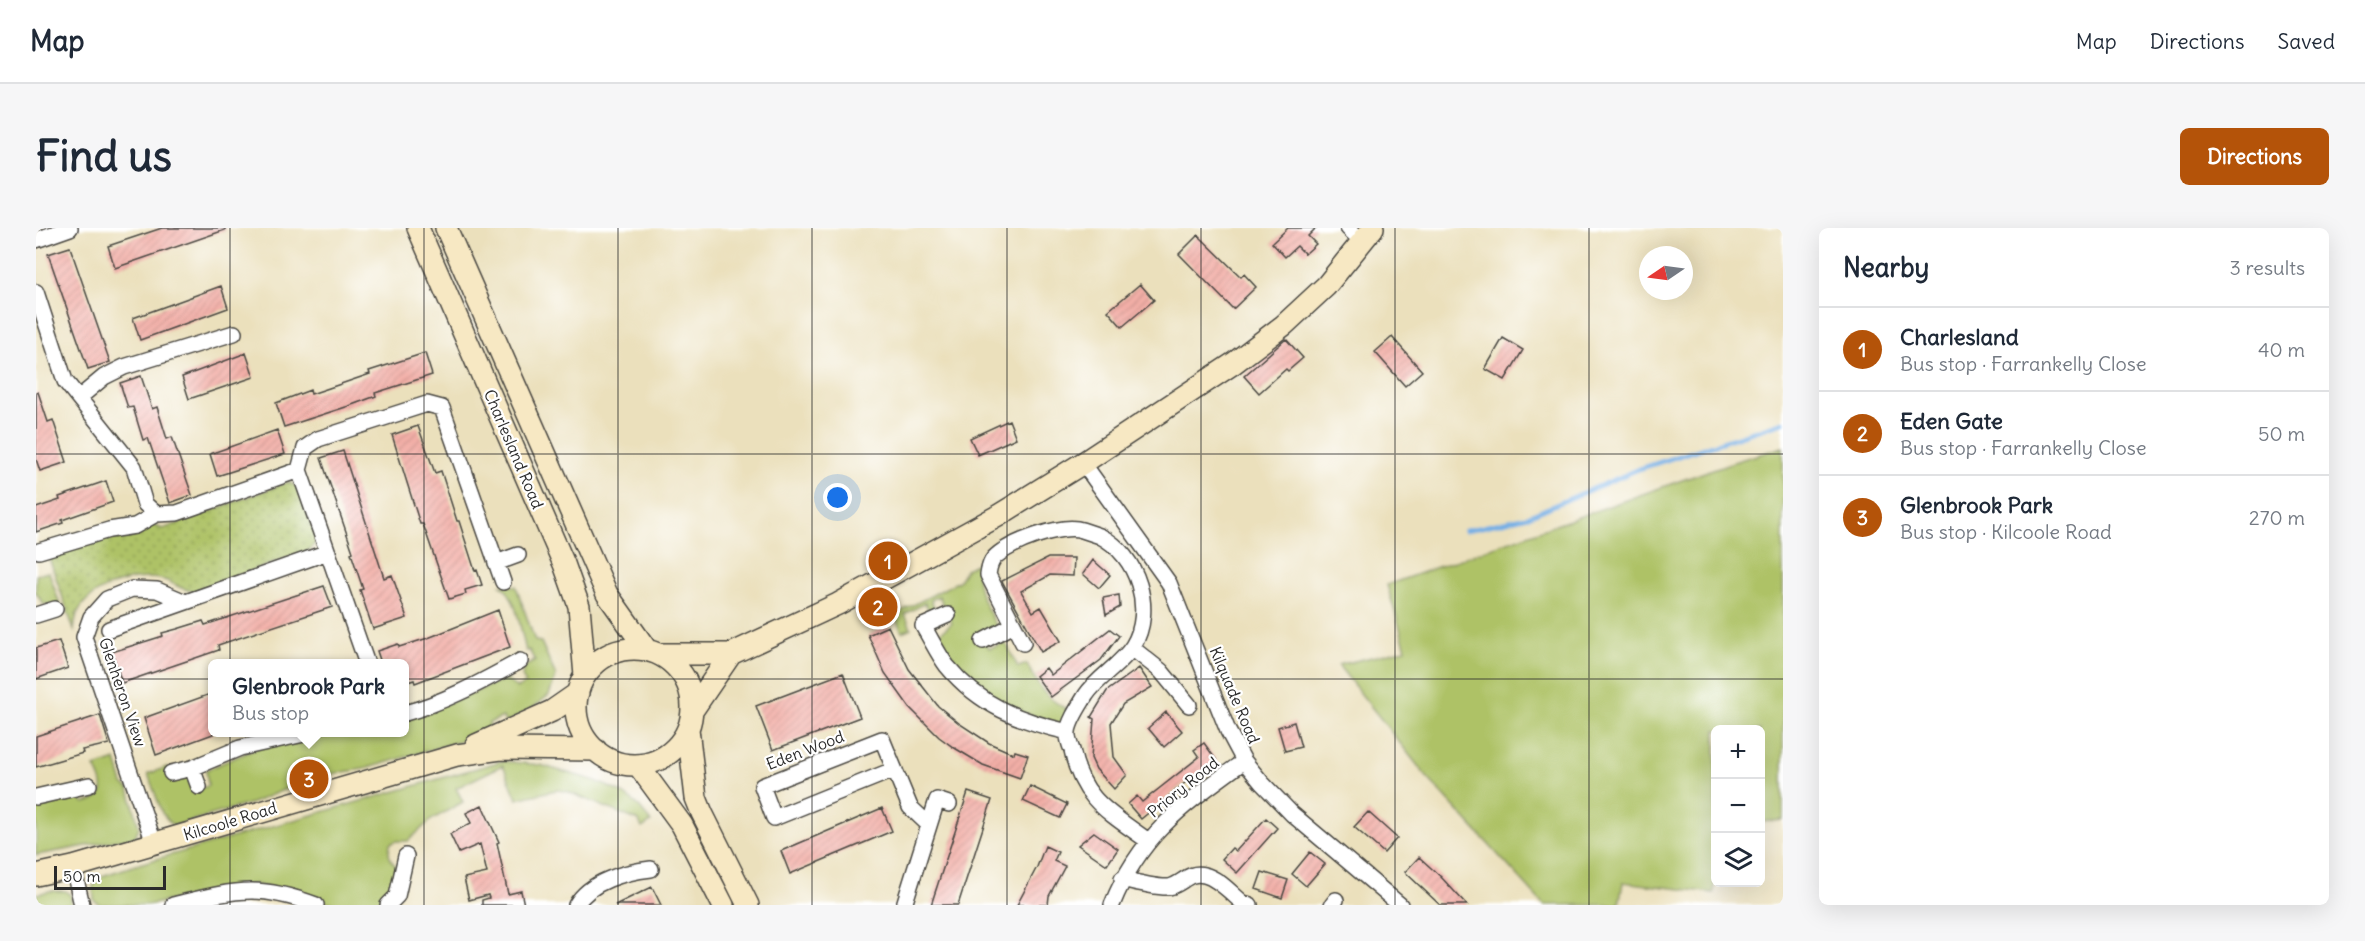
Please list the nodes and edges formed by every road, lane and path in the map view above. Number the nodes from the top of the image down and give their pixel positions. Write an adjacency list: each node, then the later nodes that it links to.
1 (70, 228): 5 (street)
2 (418, 228): 30 (main road, Charlesland Road)
3 (446, 228): 26 (main road, Charlesland Road)
4 (1362, 233): 9 (main road)
5 (36, 240)
6 (36, 292): 8 (street)
7 (234, 333): 8 (street)
8 (80, 397): 11 (street)
9 (1083, 463): 27 (main road); 38 (street, Kilquade Road)
10 (298, 470): 11 (street); 13 (street); 15 (street)
11 (156, 514): 12 (street)
12 (39, 550)
13 (328, 552): 17 (street, Glenheron View); 28 (street)
14 (518, 555): 15 (street)
15 (496, 563): 16 (street)
16 (503, 582)
17 (183, 601): 22 (street, Glenheron View); 49 (street, Glenheron View)
18 (55, 609): 19 (street)
19 (36, 615)
20 (948, 615): 34 (street)
21 (1014, 625): 23 (street); 24 (street); 25 (street)
22 (110, 629)
23 (983, 641)
24 (1023, 643)
25 (1132, 648): 31 (street); 34 (street)
26 (653, 652): 27 (main road); 30 (main road); 33 (main road)
27 (731, 654): 33 (main road)
28 (366, 659)
29 (520, 661): 32 (street)
30 (581, 685): 36 (main road); 37 (main road)
31 (1189, 705)
32 (409, 712)
33 (690, 720): 39 (main road); 61 (main road)
34 (1068, 732): 48 (street)
35 (290, 737): 40 (street)
36 (596, 750): 37 (main road); 39 (main road)
37 (458, 755): 49 (main road, Kilcoole Road)
38 (1245, 761): 48 (street, Priory Road); 65 (street, Kilquade Road)
39 (638, 765): 60 (main road)
40 (192, 768): 42 (street); 44 (street)
41 (893, 770): 41 (street, Eden Wood); 47 (street, Eden Wood)
42 (171, 773)
43 (89, 785): 45 (street)
44 (199, 788)
45 (36, 797)
46 (949, 804): 47 (street)
47 (929, 825): 62 (street)
48 (1148, 841): 54 (street, Priory Road)
49 (154, 843): 51 (main road, Kilcoole Road)
50 (406, 856): 58 (street)
51 (73, 867): 53 (main road, Kilcoole Road); 55 (street)
52 (651, 869): 59 (street)
53 (36, 875)
54 (1122, 879): 63 (street, Priory Road); 64 (street)
55 (82, 905)
56 (172, 905): 57 (street)
57 (316, 905)
58 (388, 905)
59 (576, 905)
60 (723, 905)
61 (748, 905)
62 (904, 905)
63 (1112, 905)
64 (1250, 905)
65 (1400, 905)

